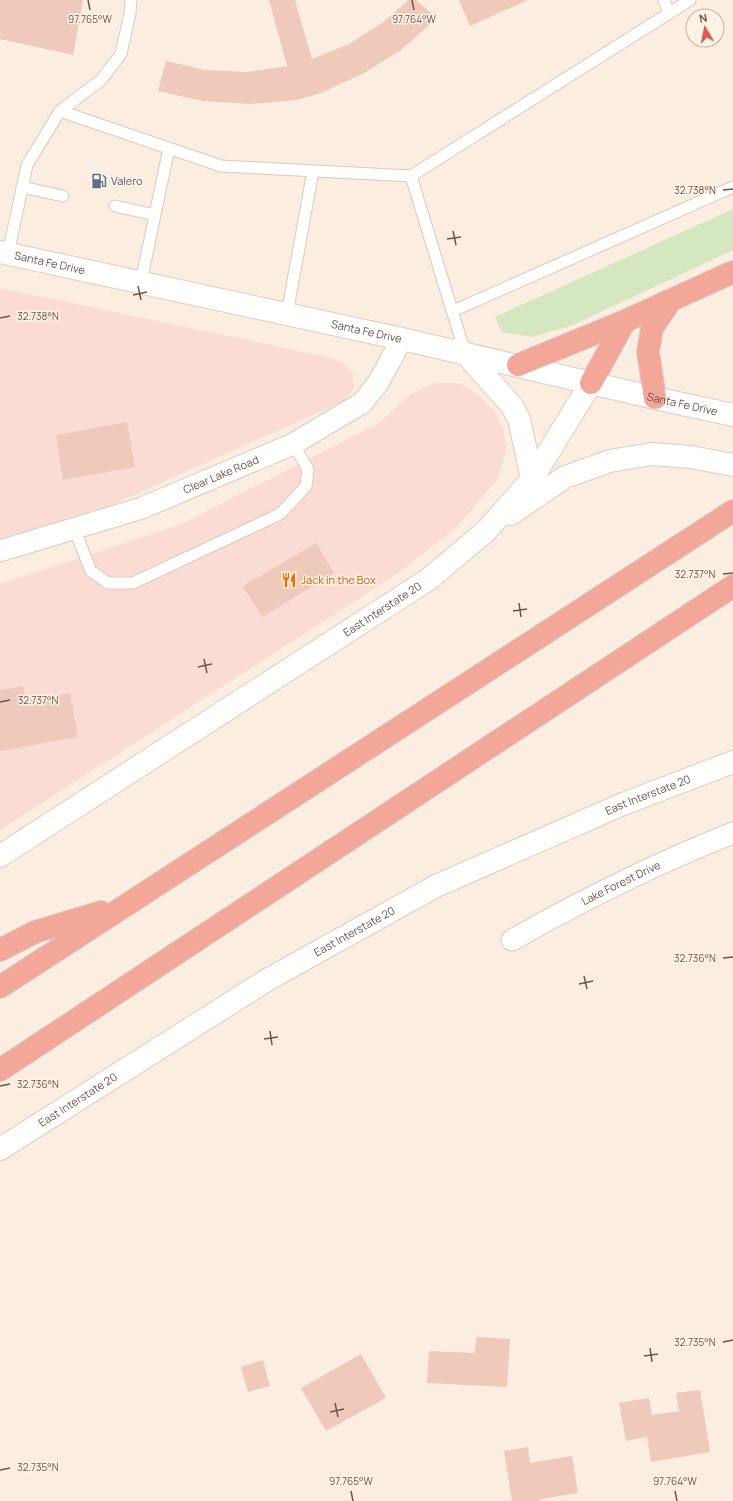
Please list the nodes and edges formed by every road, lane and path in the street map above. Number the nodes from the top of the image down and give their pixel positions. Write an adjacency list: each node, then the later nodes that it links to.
1 (131, 0): 5 (lane)
2 (664, 0): 4 (lane)
3 (690, 0): 4 (lane)
4 (669, 13): 8 (lane)
5 (60, 111): 6 (lane); 10 (lane)
6 (169, 148): 7 (lane); 13 (lane)
7 (313, 171): 8 (lane); 19 (lane)
8 (411, 176): 18 (lane)
9 (733, 186): 18 (lane)
10 (22, 187): 11 (lane); 14 (lane)
11 (63, 196)
12 (115, 206): 13 (lane)
13 (155, 215): 16 (lane)
14 (4, 253): 16 (main road, Santa Fe Drive)
15 (733, 272): 17 (highway)
16 (141, 282): 19 (main road, Santa Fe Drive)
17 (671, 300): 20 (highway); 25 (highway)
18 (453, 311): 22 (lane)
19 (287, 314): 21 (main road, Santa Fe Drive)
20 (625, 321): 23 (highway); 24 (highway)
21 (402, 339): 22 (main road, Santa Fe Drive); 27 (street, Clear Lake Road)
22 (464, 353): 23 (main road, Santa Fe Drive); 29 (main road)
23 (518, 365): 24 (main road, Santa Fe Drive)
24 (591, 383): 25 (main road, Santa Fe Drive); 29 (main road, East Interstate 20)
25 (654, 398): 26 (main road, Santa Fe Drive)
26 (733, 415)
27 (293, 444): 31 (street, Clear Lake Road); 31 (lane)
28 (733, 465): 32 (main road)
29 (532, 479): 32 (main road, East Interstate 20)
30 (733, 511): 38 (highway)
31 (74, 528): 33 (street, Clear Lake Road)
32 (486, 531): 37 (main road, East Interstate 20)
33 (0, 551)
34 (733, 586): 42 (highway)
35 (733, 762): 43 (main road, East Interstate 20)
36 (733, 833): 39 (street, Lake Forest Drive)
37 (0, 856)
38 (125, 905): 40 (highway); 41 (highway)
39 (512, 940)
40 (0, 950)
41 (0, 987)
42 (0, 1070)
43 (0, 1149)

